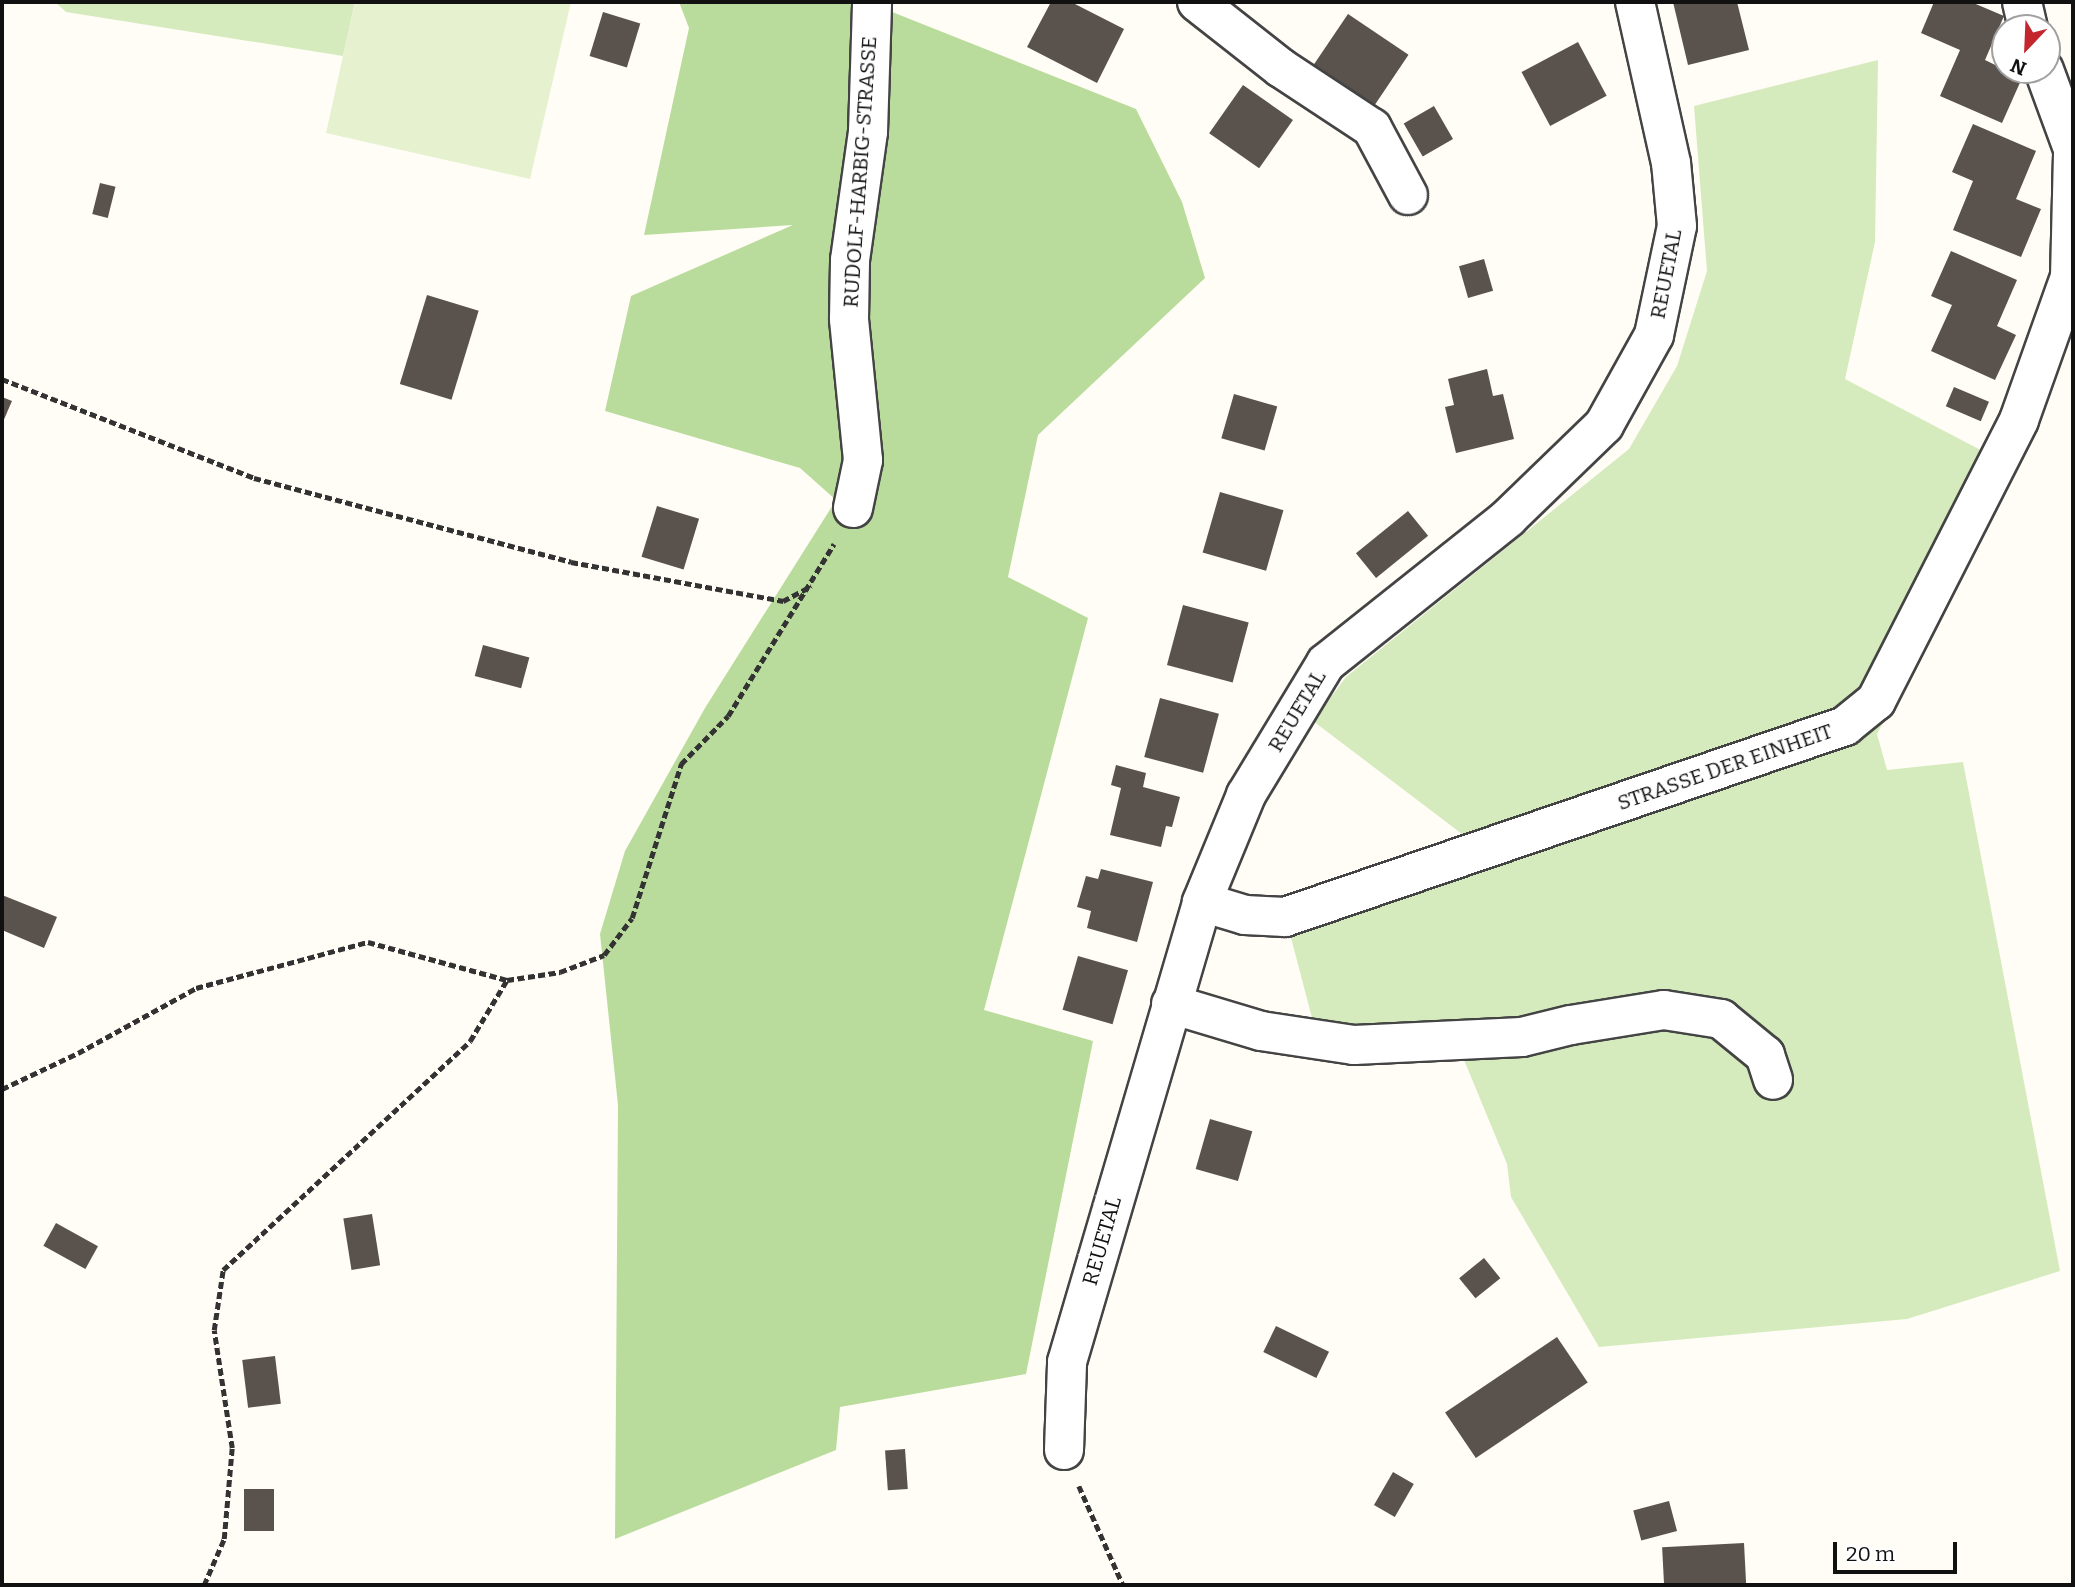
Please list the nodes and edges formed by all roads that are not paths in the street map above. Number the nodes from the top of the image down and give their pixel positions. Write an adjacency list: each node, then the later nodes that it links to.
1 (872, 2): 7 (street, RUDOLF-HARBIG-STRASSE)
2 (1198, 2): 6 (street)
3 (1635, 2): 8 (street, REUETAL)
4 (2049, 84): 5 (street, STRASSE DER EINHEIT)
5 (2073, 151): 8 (street, STRASSE DER EINHEIT)
6 (1408, 195)
7 (853, 508)
8 (1202, 902): 9 (street, REUETAL)
9 (1171, 1004): 10 (street); 11 (street, REUETAL)
10 (1773, 1080)
11 (1064, 1450)

